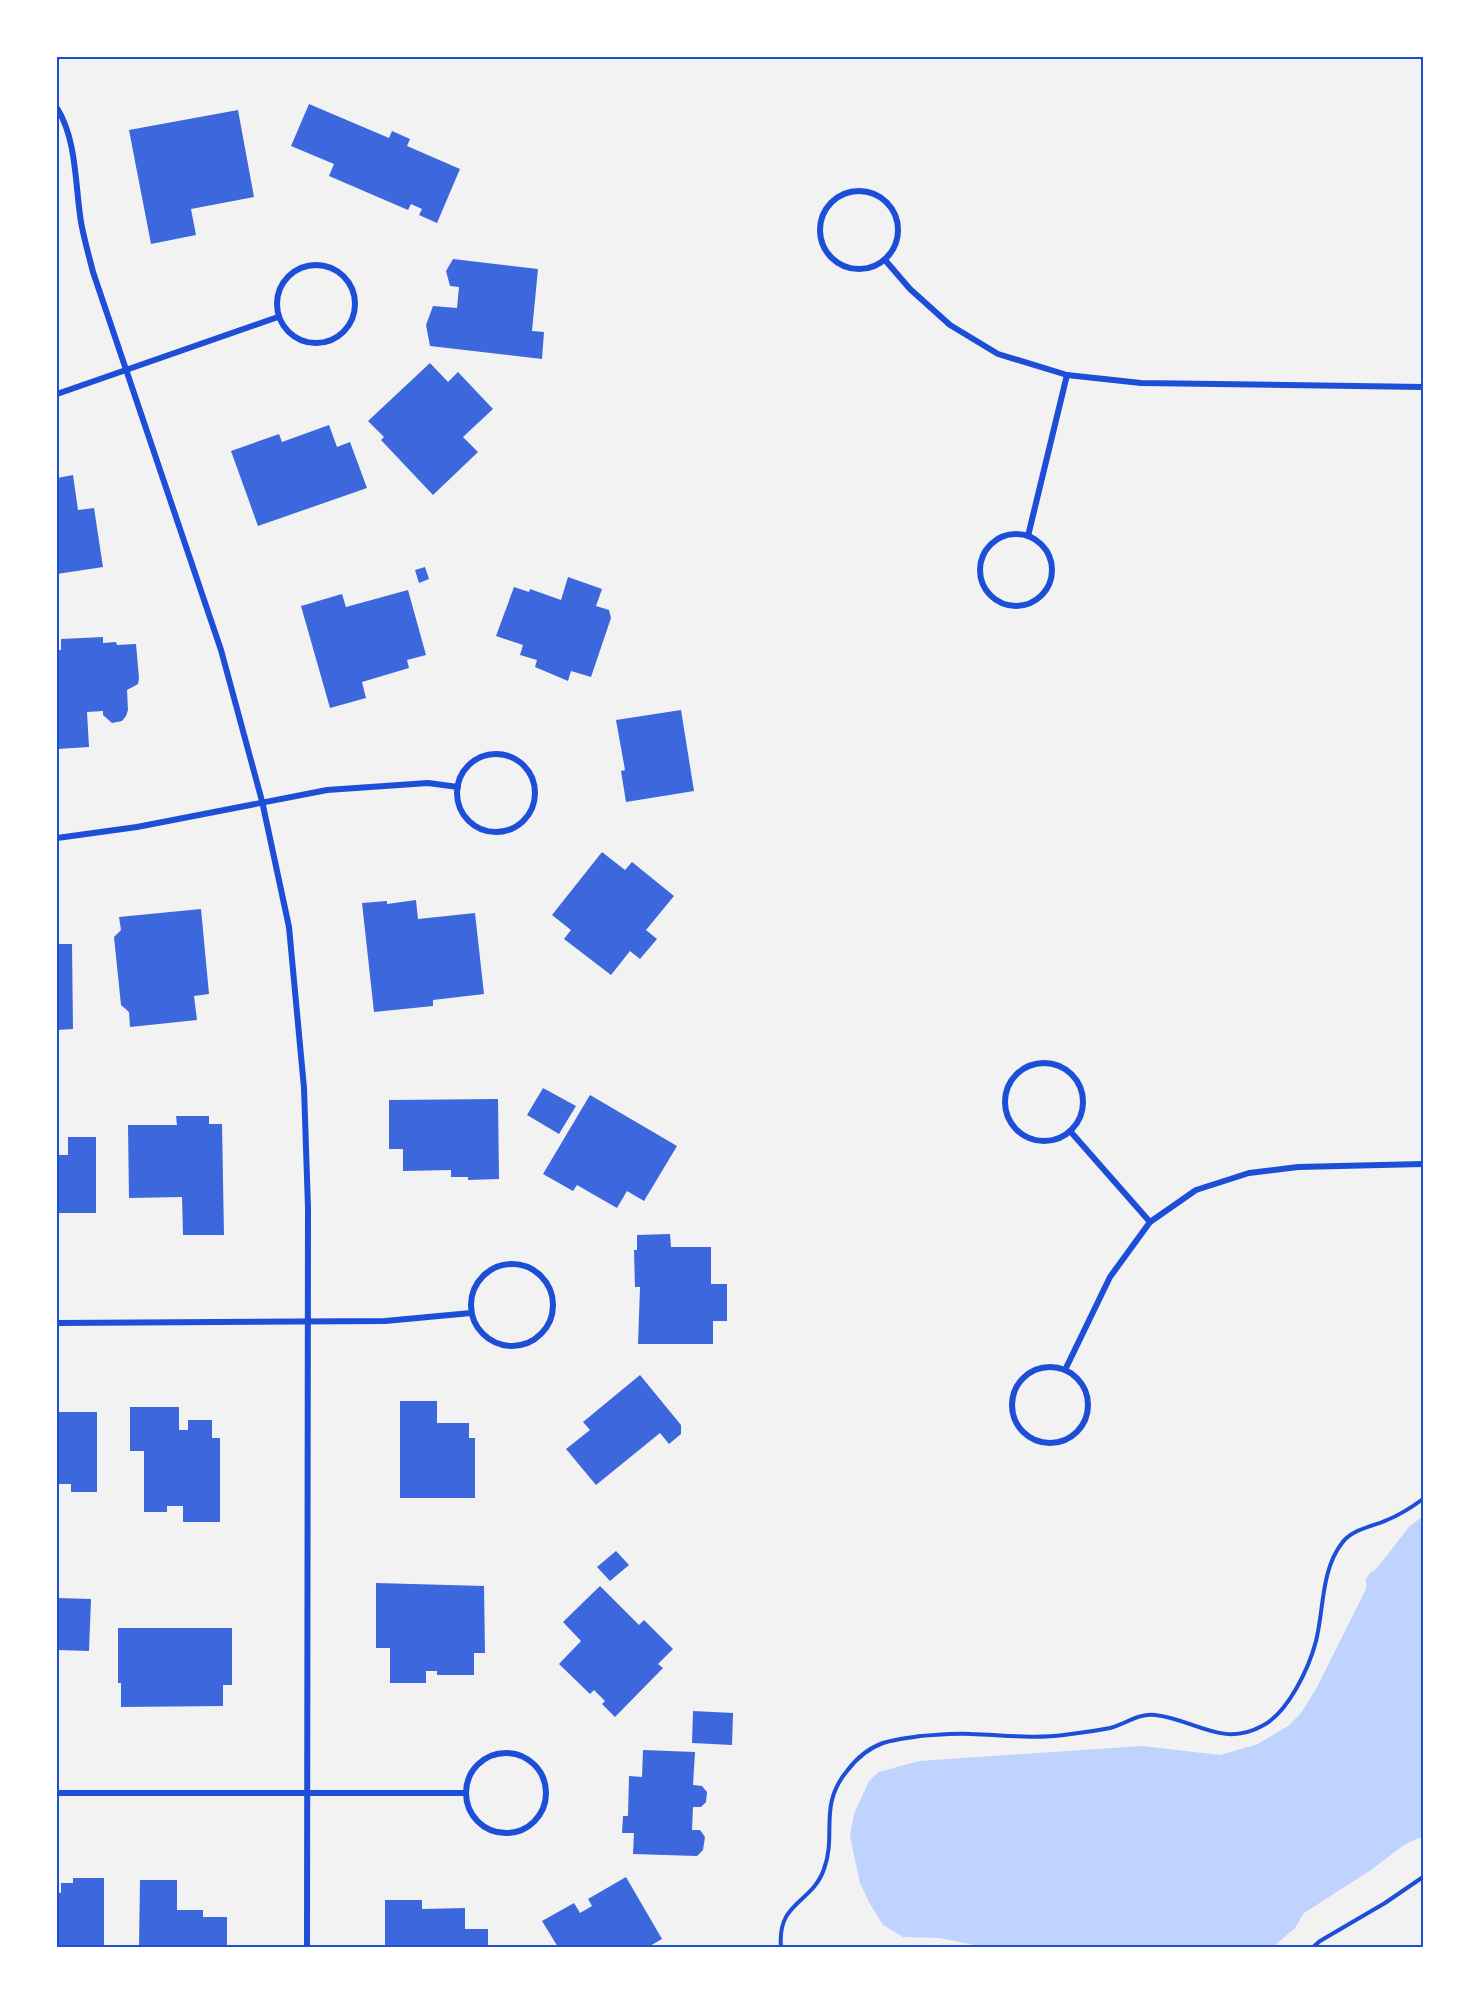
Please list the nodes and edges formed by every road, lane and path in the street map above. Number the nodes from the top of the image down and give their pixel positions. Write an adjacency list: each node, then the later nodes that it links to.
1 (57, 108): 4 (street)
2 (885, 260): 2 (street); 5 (street)
3 (278, 317): 3 (street); 4 (street)
4 (127, 369): 7 (street); 10 (street)
5 (1067, 375): 6 (street); 8 (street)
6 (1423, 387)
7 (57, 393)
8 (1028, 536): 8 (street)
9 (458, 787): 9 (street); 10 (street)
10 (262, 801): 11 (street); 16 (street)
11 (57, 838)
12 (1070, 1131): 12 (street); 14 (street)
13 (1423, 1164): 14 (street)
14 (1150, 1222): 18 (street)
15 (471, 1313): 15 (street); 16 (street)
16 (308, 1321): 17 (street); 22 (street)
17 (57, 1323)
18 (1065, 1370): 18 (street)
19 (1423, 1499): 25 (path)
20 (57, 1793): 22 (street)
21 (465, 1793): 21 (street); 22 (street)
22 (306, 1794): 24 (street)
23 (1423, 1877): 26 (path)
24 (307, 1947)
25 (781, 1947)
26 (1313, 1947)

